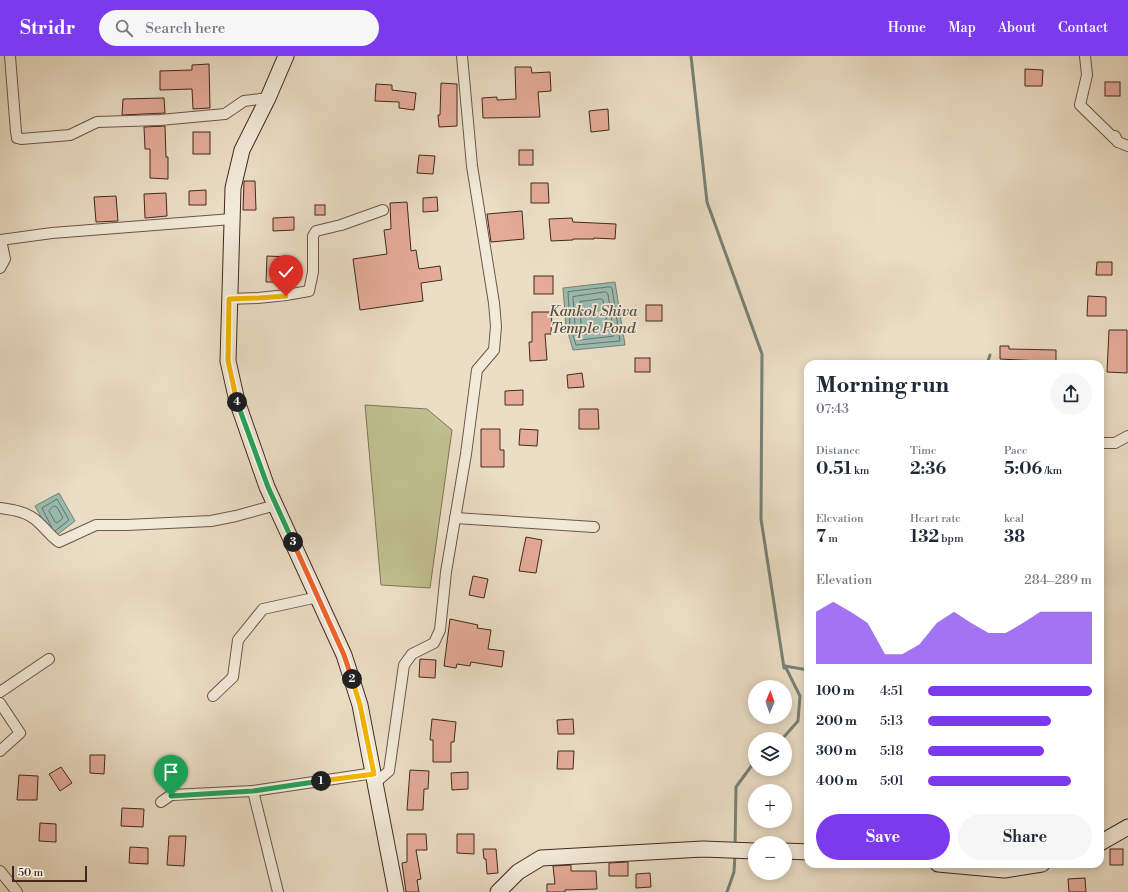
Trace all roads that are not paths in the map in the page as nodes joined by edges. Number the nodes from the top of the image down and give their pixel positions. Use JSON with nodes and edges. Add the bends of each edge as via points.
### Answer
{"nodes":[{"id":1,"x":10,"y":56,"type":"edge"},
{"id":2,"x":286,"y":56,"type":"edge"},
{"id":3,"x":462,"y":56,"type":"edge"},
{"id":4,"x":1085,"y":56,"type":"edge"},
{"id":5,"x":268,"y":98,"type":"junction"},
{"id":6,"x":1111,"y":127,"type":"dead end"},
{"id":7,"x":1118,"y":142,"type":"junction"},
{"id":8,"x":1128,"y":146,"type":"edge"},
{"id":9,"x":383,"y":210,"type":"dead end"},
{"id":10,"x":232,"y":219,"type":"junction"},
{"id":11,"x":0,"y":240,"type":"edge"},
{"id":12,"x":0,"y":268,"type":"edge"},
{"id":13,"x":229,"y":299,"type":"junction"},
{"id":14,"x":1128,"y":436,"type":"edge"},
{"id":15,"x":1104,"y":443,"type":"edge"},
{"id":16,"x":276,"y":505,"type":"junction"},
{"id":17,"x":0,"y":508,"type":"edge"},
{"id":18,"x":455,"y":518,"type":"junction"},
{"id":19,"x":594,"y":527,"type":"dead end"},
{"id":20,"x":318,"y":597,"type":"junction"},
{"id":21,"x":49,"y":659,"type":"dead end"},
{"id":22,"x":0,"y":692,"type":"edge"},
{"id":23,"x":213,"y":696,"type":"dead end"},
{"id":24,"x":0,"y":703,"type":"edge"},
{"id":25,"x":0,"y":751,"type":"edge"},
{"id":26,"x":374,"y":778,"type":"junction"},
{"id":27,"x":253,"y":791,"type":"junction"},
{"id":28,"x":162,"y":802,"type":"dead end"},
{"id":29,"x":1128,"y":827,"type":"edge"},
{"id":30,"x":1104,"y":840,"type":"edge"},
{"id":31,"x":748,"y":851,"type":"edge"},
{"id":32,"x":792,"y":851,"type":"edge"},
{"id":33,"x":804,"y":852,"type":"edge"},
{"id":34,"x":982,"y":868,"type":"edge"},
{"id":35,"x":1017,"y":868,"type":"edge"},
{"id":36,"x":0,"y":871,"type":"edge"},
{"id":37,"x":17,"y":892,"type":"edge"},
{"id":38,"x":278,"y":892,"type":"edge"},
{"id":39,"x":396,"y":892,"type":"edge"},
{"id":40,"x":498,"y":892,"type":"edge"}],
"edges":[{"from":1,"to":5,"type":"street","via":[[16,132],[17,138],[21,140],[70,135],[97,122],[225,114],[244,101]]},
{"from":2,"to":5,"type":"main road"},
{"from":3,"to":18,"type":"street","via":[[472,166],[496,326],[494,350],[477,370]]},
{"from":4,"to":7,"type":"street","via":[[1087,75],[1080,105]]},
{"from":5,"to":10,"type":"main road","via":[[242,150],[236,168]]},
{"from":6,"to":7,"type":"street"},
{"from":7,"to":8,"type":"street"},
{"from":9,"to":13,"type":"street","via":[[316,231],[313,236],[313,272],[309,291],[286,296]]},
{"from":10,"to":11,"type":"street","via":[[52,233]]},
{"from":10,"to":13,"type":"main road"},
{"from":11,"to":12,"type":"street","via":[[5,259]]},
{"from":13,"to":16,"type":"main road","via":[[228,361],[237,401]]},
{"from":14,"to":15,"type":"street","via":[[1115,443]]},
{"from":16,"to":17,"type":"street","via":[[210,521],[96,525],[59,542],[38,521],[21,512]]},
{"from":16,"to":20,"type":"main road"},
{"from":18,"to":19,"type":"street"},
{"from":18,"to":26,"type":"street","via":[[440,630],[434,644],[412,654],[404,665],[390,771]]},
{"from":20,"to":23,"type":"street","via":[[263,609],[238,640],[233,677]]},
{"from":20,"to":26,"type":"main road","via":[[344,655],[360,705]]},
{"from":21,"to":22,"type":"street"},
{"from":24,"to":25,"type":"street","via":[[20,733]]},
{"from":26,"to":27,"type":"street"},
{"from":26,"to":39,"type":"main road"},
{"from":27,"to":28,"type":"street","via":[[171,796]]},
{"from":27,"to":38,"type":"street"},
{"from":29,"to":30,"type":"main road"},
{"from":31,"to":40,"type":"main road","via":[[703,849],[541,858],[518,872]]},
{"from":32,"to":33,"type":"main road"},
{"from":34,"to":35,"type":"main road"},
{"from":36,"to":37,"type":"street"}]}
